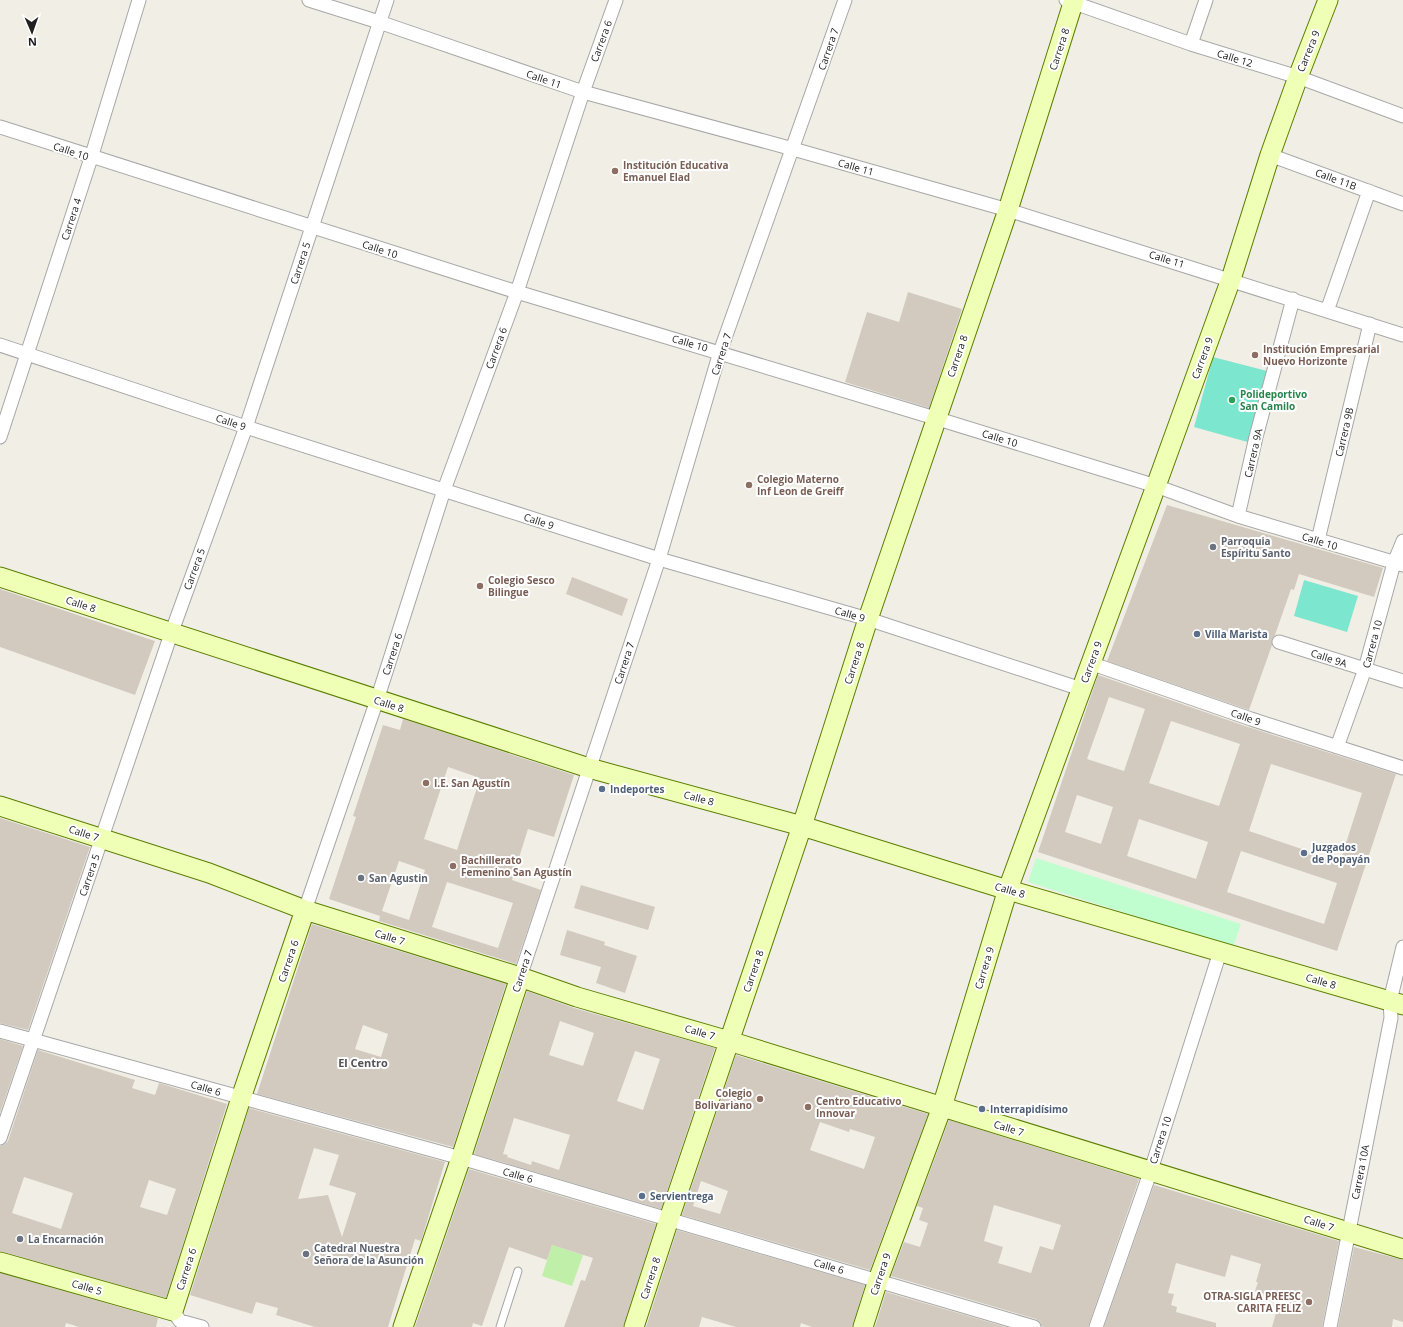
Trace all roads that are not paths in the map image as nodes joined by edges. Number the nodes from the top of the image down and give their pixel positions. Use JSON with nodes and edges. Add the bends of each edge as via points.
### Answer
{"nodes":[{"id":1,"x":139,"y":0,"type":"edge"},
{"id":2,"x":309,"y":0,"type":"edge"},
{"id":3,"x":387,"y":0,"type":"edge"},
{"id":4,"x":616,"y":0,"type":"edge"},
{"id":5,"x":845,"y":0,"type":"edge"},
{"id":6,"x":1206,"y":0,"type":"edge"},
{"id":7,"x":1328,"y":0,"type":"edge"},
{"id":8,"x":1071,"y":1,"type":"edge"},
{"id":9,"x":379,"y":22,"type":"junction"},
{"id":10,"x":1191,"y":44,"type":"junction"},
{"id":11,"x":1298,"y":77,"type":"junction"},
{"id":12,"x":583,"y":92,"type":"junction"},
{"id":13,"x":1403,"y":116,"type":"edge"},
{"id":14,"x":0,"y":127,"type":"edge"},
{"id":15,"x":793,"y":149,"type":"junction"},
{"id":16,"x":1270,"y":155,"type":"junction"},
{"id":17,"x":91,"y":158,"type":"junction"},
{"id":18,"x":1369,"y":192,"type":"junction"},
{"id":19,"x":1403,"y":204,"type":"edge"},
{"id":20,"x":1008,"y":210,"type":"junction"},
{"id":21,"x":311,"y":227,"type":"junction"},
{"id":22,"x":1231,"y":279,"type":"junction"},
{"id":23,"x":517,"y":292,"type":"junction"},
{"id":24,"x":1294,"y":299,"type":"junction"},
{"id":25,"x":1327,"y":310,"type":"junction"},
{"id":26,"x":1370,"y":324,"type":"junction"},
{"id":27,"x":1403,"y":334,"type":"edge"},
{"id":28,"x":0,"y":345,"type":"edge"},
{"id":29,"x":720,"y":352,"type":"junction"},
{"id":30,"x":28,"y":354,"type":"junction"},
{"id":31,"x":935,"y":418,"type":"junction"},
{"id":32,"x":246,"y":427,"type":"junction"},
{"id":33,"x":0,"y":437,"type":"edge"},
{"id":34,"x":1156,"y":486,"type":"junction"},
{"id":35,"x":444,"y":490,"type":"junction"},
{"id":36,"x":1238,"y":516,"type":"junction"},
{"id":37,"x":1318,"y":540,"type":"junction"},
{"id":38,"x":1403,"y":540,"type":"edge"},
{"id":39,"x":659,"y":559,"type":"junction"},
{"id":40,"x":1398,"y":564,"type":"edge"},
{"id":41,"x":0,"y":577,"type":"edge"},
{"id":42,"x":868,"y":619,"type":"junction"},
{"id":43,"x":171,"y":634,"type":"junction"},
{"id":44,"x":1279,"y":642,"type":"dead end"},
{"id":45,"x":1090,"y":663,"type":"junction"},
{"id":46,"x":1365,"y":669,"type":"junction"},
{"id":47,"x":1403,"y":681,"type":"edge"},
{"id":48,"x":1081,"y":689,"type":"junction"},
{"id":49,"x":377,"y":700,"type":"junction"},
{"id":50,"x":1337,"y":748,"type":"junction"},
{"id":51,"x":589,"y":768,"type":"junction"},
{"id":52,"x":1403,"y":768,"type":"edge"},
{"id":53,"x":0,"y":806,"type":"edge"},
{"id":54,"x":802,"y":826,"type":"junction"},
{"id":55,"x":101,"y":838,"type":"junction"},
{"id":56,"x":1008,"y":889,"type":"junction"},
{"id":57,"x":305,"y":910,"type":"junction"},
{"id":58,"x":1403,"y":946,"type":"edge"},
{"id":59,"x":1220,"y":952,"type":"junction"},
{"id":60,"x":520,"y":977,"type":"junction"},
{"id":61,"x":1397,"y":1007,"type":"edge"},
{"id":62,"x":0,"y":1031,"type":"edge"},
{"id":63,"x":33,"y":1040,"type":"junction"},
{"id":64,"x":730,"y":1041,"type":"junction"},
{"id":65,"x":241,"y":1098,"type":"junction"},
{"id":66,"x":942,"y":1107,"type":"junction"},
{"id":67,"x":0,"y":1138,"type":"edge"},
{"id":68,"x":461,"y":1158,"type":"junction"},
{"id":69,"x":1151,"y":1170,"type":"junction"},
{"id":70,"x":669,"y":1219,"type":"junction"},
{"id":71,"x":1348,"y":1233,"type":"junction"},
{"id":72,"x":1403,"y":1249,"type":"edge"},
{"id":73,"x":0,"y":1262,"type":"edge"},
{"id":74,"x":518,"y":1271,"type":"dead end"},
{"id":75,"x":878,"y":1280,"type":"junction"},
{"id":76,"x":177,"y":1319,"type":"edge"},
{"id":77,"x":202,"y":1327,"type":"edge"},
{"id":78,"x":403,"y":1327,"type":"edge"},
{"id":79,"x":500,"y":1327,"type":"edge"},
{"id":80,"x":634,"y":1327,"type":"edge"},
{"id":81,"x":863,"y":1327,"type":"edge"},
{"id":82,"x":1034,"y":1327,"type":"edge"},
{"id":83,"x":1096,"y":1327,"type":"edge"},
{"id":84,"x":1330,"y":1327,"type":"edge"}],
"edges":[{"from":1,"to":17,"type":"street","name":"Carrera 4"},
{"from":2,"to":9,"type":"street","name":"Calle 11"},
{"from":3,"to":9,"type":"street","name":"Carrera 5"},
{"from":4,"to":12,"type":"street","name":"Carrera 6"},
{"from":5,"to":15,"type":"street","name":"Carrera 7"},
{"from":6,"to":10,"type":"street"},
{"from":7,"to":11,"type":"street","name":"Carrera 9"},
{"from":8,"to":10,"type":"street","name":"Calle 12"},
{"from":8,"to":20,"type":"street","name":"Carrera 8"},
{"from":9,"to":12,"type":"street","name":"Calle 11"},
{"from":9,"to":21,"type":"street","name":"Carrera 5"},
{"from":10,"to":11,"type":"street","name":"Calle 12"},
{"from":11,"to":13,"type":"street","name":"Calle 12"},
{"from":11,"to":16,"type":"street","name":"Carrera 9"},
{"from":12,"to":15,"type":"street","name":"Calle 11"},
{"from":12,"to":23,"type":"street","name":"Carrera 6"},
{"from":14,"to":17,"type":"street","name":"Calle 10"},
{"from":15,"to":20,"type":"street","name":"Calle 11"},
{"from":15,"to":29,"type":"street","name":"Carrera 7"},
{"from":16,"to":18,"type":"street","name":"Calle 11B"},
{"from":16,"to":22,"type":"street","name":"Carrera 9"},
{"from":17,"to":21,"type":"street","name":"Calle 10"},
{"from":17,"to":30,"type":"street","name":"Carrera 4"},
{"from":18,"to":19,"type":"street","name":"Calle 11B"},
{"from":18,"to":25,"type":"street"},
{"from":20,"to":22,"type":"street","name":"Calle 11"},
{"from":20,"to":31,"type":"street","name":"Carrera 8"},
{"from":21,"to":23,"type":"street","name":"Calle 10"},
{"from":21,"to":32,"type":"street","name":"Carrera 5"},
{"from":22,"to":24,"type":"street","name":"Calle 11"},
{"from":22,"to":34,"type":"street","name":"Carrera 9"},
{"from":23,"to":29,"type":"street","name":"Calle 10"},
{"from":23,"to":35,"type":"street","name":"Carrera 6"},
{"from":24,"to":25,"type":"street","name":"Calle 11"},
{"from":24,"to":36,"type":"street","name":"Carrera 9A","via":[[1256,437]]},
{"from":25,"to":26,"type":"street","name":"Calle 11"},
{"from":26,"to":27,"type":"street","name":"Calle 11"},
{"from":26,"to":37,"type":"street","name":"Carrera 9B"},
{"from":28,"to":30,"type":"street","name":"Calle 9"},
{"from":29,"to":31,"type":"street","name":"Calle 10"},
{"from":29,"to":39,"type":"street","name":"Carrera 7"},
{"from":30,"to":32,"type":"street","name":"Calle 9"},
{"from":30,"to":33,"type":"street","name":"Carrera 4"},
{"from":31,"to":34,"type":"street","name":"Calle 10"},
{"from":31,"to":42,"type":"street","name":"Carrera 8"},
{"from":32,"to":35,"type":"street","name":"Calle 9"},
{"from":32,"to":43,"type":"street","name":"Carrera 5"},
{"from":34,"to":36,"type":"street","name":"Calle 10"},
{"from":34,"to":45,"type":"street","name":"Carrera 9"},
{"from":35,"to":39,"type":"street","name":"Calle 9"},
{"from":35,"to":49,"type":"street","name":"Carrera 6"},
{"from":36,"to":37,"type":"street","name":"Calle 10"},
{"from":37,"to":40,"type":"street","name":"Calle 10"},
{"from":38,"to":40,"type":"street","name":"Carrera 10"},
{"from":39,"to":42,"type":"street","name":"Calle 9"},
{"from":39,"to":51,"type":"street","name":"Carrera 7"},
{"from":40,"to":46,"type":"street","name":"Carrera 10"},
{"from":41,"to":43,"type":"street","name":"Calle 8"},
{"from":42,"to":48,"type":"street","name":"Calle 9"},
{"from":42,"to":54,"type":"street","name":"Carrera 8"},
{"from":43,"to":49,"type":"street","name":"Calle 8"},
{"from":43,"to":55,"type":"street","name":"Carrera 5"},
{"from":44,"to":46,"type":"street","name":"Calle 9A"},
{"from":45,"to":48,"type":"street","name":"Carrera 9"},
{"from":45,"to":50,"type":"street","name":"Calle 9"},
{"from":46,"to":47,"type":"street","name":"Calle 9A"},
{"from":46,"to":50,"type":"street","name":"Carrera 10"},
{"from":48,"to":56,"type":"street","name":"Carrera 9"},
{"from":49,"to":51,"type":"street","name":"Calle 8"},
{"from":49,"to":57,"type":"street","name":"Carrera 6"},
{"from":50,"to":52,"type":"street","name":"Calle 9"},
{"from":51,"to":54,"type":"street","name":"Calle 8"},
{"from":51,"to":60,"type":"street","name":"Carrera 7"},
{"from":53,"to":55,"type":"street","name":"Calle 7"},
{"from":54,"to":56,"type":"street","name":"Calle 8"},
{"from":54,"to":64,"type":"street","name":"Carrera 8"},
{"from":55,"to":57,"type":"street","name":"Calle 7","via":[[209,873]]},
{"from":55,"to":63,"type":"street","name":"Carrera 5"},
{"from":56,"to":59,"type":"street","name":"Calle 8"},
{"from":56,"to":66,"type":"street","name":"Carrera 9"},
{"from":57,"to":60,"type":"street","name":"Calle 7"},
{"from":57,"to":65,"type":"street","name":"Carrera 6"},
{"from":58,"to":61,"type":"street","name":"Carrera 10A"},
{"from":59,"to":61,"type":"street","name":"Calle 8"},
{"from":59,"to":69,"type":"street","name":"Carrera 10"},
{"from":60,"to":64,"type":"street","name":"Calle 7"},
{"from":60,"to":68,"type":"street","name":"Carrera 7"},
{"from":61,"to":71,"type":"street","name":"Carrera 10A"},
{"from":62,"to":63,"type":"street","name":"Calle 6"},
{"from":63,"to":65,"type":"street","name":"Calle 6"},
{"from":63,"to":67,"type":"street","name":"Carrera 5"},
{"from":64,"to":66,"type":"street","name":"Calle 7"},
{"from":64,"to":70,"type":"street","name":"Carrera 8"},
{"from":65,"to":68,"type":"street","name":"Calle 6"},
{"from":65,"to":76,"type":"street","name":"Carrera 6"},
{"from":66,"to":69,"type":"street","name":"Calle 7"},
{"from":66,"to":75,"type":"street","name":"Carrera 9"},
{"from":68,"to":70,"type":"street","name":"Calle 6"},
{"from":68,"to":78,"type":"street","name":"Carrera 7"},
{"from":69,"to":71,"type":"street","name":"Calle 7"},
{"from":69,"to":83,"type":"street","name":"Carrera 10"},
{"from":70,"to":75,"type":"street","name":"Calle 6"},
{"from":70,"to":80,"type":"street","name":"Carrera 8"},
{"from":71,"to":72,"type":"street","name":"Calle 7"},
{"from":71,"to":84,"type":"street","name":"Carrera 10A"},
{"from":73,"to":76,"type":"street","name":"Calle 5"},
{"from":74,"to":79,"type":"lane"},
{"from":75,"to":81,"type":"street","name":"Carrera 9"},
{"from":75,"to":82,"type":"street","name":"Calle 6"},
{"from":76,"to":77,"type":"street"}]}
